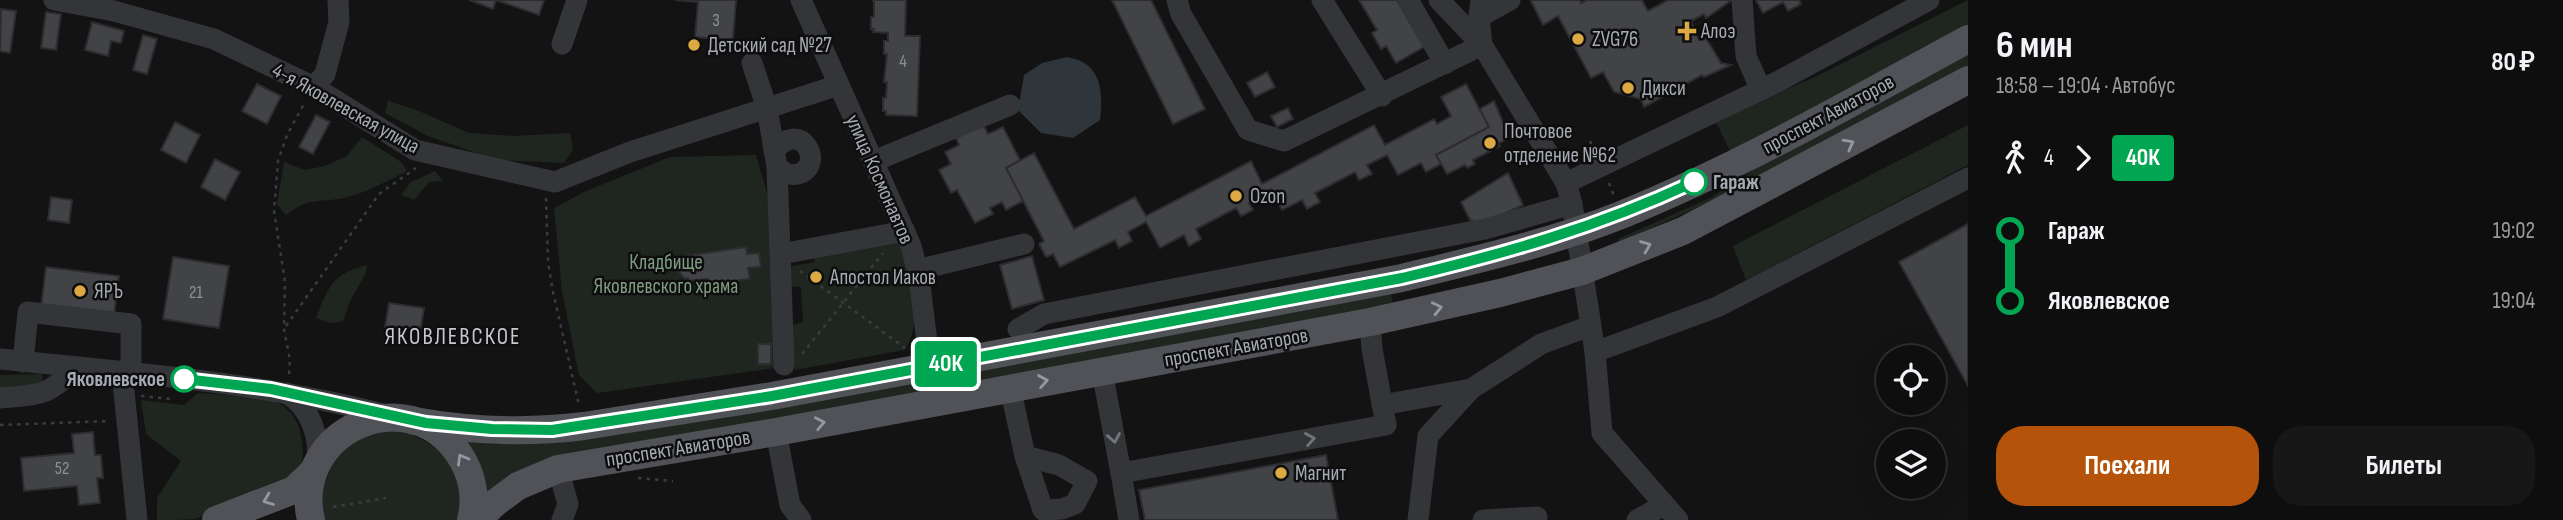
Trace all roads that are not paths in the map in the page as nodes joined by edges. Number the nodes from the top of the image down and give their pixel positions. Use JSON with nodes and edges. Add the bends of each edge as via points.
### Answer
{"nodes":[{"id":1,"x":54,"y":0,"type":"edge"},
{"id":2,"x":338,"y":0,"type":"edge"},
{"id":3,"x":577,"y":0,"type":"edge"},
{"id":4,"x":801,"y":0,"type":"edge"},
{"id":5,"x":1177,"y":0,"type":"edge"},
{"id":6,"x":1322,"y":0,"type":"edge"},
{"id":7,"x":1408,"y":0,"type":"edge"},
{"id":8,"x":1439,"y":0,"type":"edge"},
{"id":9,"x":1510,"y":0,"type":"edge"},
{"id":10,"x":1742,"y":0,"type":"edge"},
{"id":11,"x":1929,"y":0,"type":"edge"},
{"id":12,"x":1480,"y":8,"type":"edge"},
{"id":13,"x":1968,"y":39,"type":"edge"},
{"id":14,"x":562,"y":44,"type":"dead end"},
{"id":15,"x":1482,"y":45,"type":"junction"},
{"id":16,"x":752,"y":63,"type":"dead end"},
{"id":17,"x":1445,"y":64,"type":"junction"},
{"id":18,"x":1968,"y":80,"type":"edge"},
{"id":19,"x":839,"y":85,"type":"junction"},
{"id":20,"x":314,"y":87,"type":"junction"},
{"id":21,"x":1760,"y":90,"type":"junction"},
{"id":22,"x":1382,"y":96,"type":"junction"},
{"id":23,"x":1010,"y":105,"type":"dead end"},
{"id":24,"x":767,"y":108,"type":"junction"},
{"id":25,"x":874,"y":161,"type":"junction"},
{"id":26,"x":1968,"y":178,"type":"edge"},
{"id":27,"x":1566,"y":183,"type":"junction"},
{"id":28,"x":1574,"y":218,"type":"junction"},
{"id":29,"x":903,"y":232,"type":"junction"},
{"id":30,"x":1024,"y":244,"type":"dead end"},
{"id":31,"x":781,"y":254,"type":"junction"},
{"id":32,"x":917,"y":270,"type":"junction"},
{"id":33,"x":1582,"y":271,"type":"junction"},
{"id":34,"x":1370,"y":322,"type":"junction"},
{"id":35,"x":1590,"y":326,"type":"junction"},
{"id":36,"x":1018,"y":329,"type":"dead end"},
{"id":37,"x":1594,"y":352,"type":"junction"},
{"id":38,"x":0,"y":359,"type":"edge"},
{"id":39,"x":793,"y":360,"type":"road end"},
{"id":40,"x":23,"y":362,"type":"junction"},
{"id":41,"x":78,"y":367,"type":"junction"},
{"id":42,"x":930,"y":367,"type":"junction"},
{"id":43,"x":1102,"y":371,"type":"junction"},
{"id":44,"x":127,"y":372,"type":"junction"},
{"id":45,"x":1010,"y":387,"type":"junction"},
{"id":46,"x":1471,"y":388,"type":"junction"},
{"id":47,"x":271,"y":389,"type":"junction"},
{"id":48,"x":0,"y":398,"type":"edge"},
{"id":49,"x":1382,"y":405,"type":"junction"},
{"id":50,"x":409,"y":420,"type":"junction"},
{"id":51,"x":776,"y":432,"type":"junction"},
{"id":52,"x":1025,"y":456,"type":"dead end"},
{"id":53,"x":315,"y":469,"type":"junction"},
{"id":54,"x":558,"y":469,"type":"junction"},
{"id":55,"x":1121,"y":473,"type":"junction"},
{"id":56,"x":1671,"y":512,"type":"edge"},
{"id":57,"x":790,"y":515,"type":"edge"},
{"id":58,"x":310,"y":516,"type":"edge"},
{"id":59,"x":1537,"y":517,"type":"dead end"},
{"id":60,"x":137,"y":520,"type":"edge"},
{"id":61,"x":216,"y":520,"type":"edge"},
{"id":62,"x":471,"y":520,"type":"edge"},
{"id":63,"x":477,"y":520,"type":"edge"},
{"id":64,"x":562,"y":520,"type":"edge"},
{"id":65,"x":1129,"y":520,"type":"edge"},
{"id":66,"x":1418,"y":520,"type":"edge"},
{"id":67,"x":1483,"y":520,"type":"edge"},
{"id":68,"x":1637,"y":520,"type":"edge"}],
"edges":[{"from":1,"to":20,"type":"street","name":"4-я Яковлевская улица","via":[[114,11],[214,39]]},
{"from":2,"to":20,"type":"street","via":[[339,22],[326,74]]},
{"from":3,"to":14,"type":"street"},
{"from":4,"to":19,"type":"street","name":"улица Космонавтов"},
{"from":5,"to":22,"type":"street","via":[[1248,130],[1284,141]]},
{"from":6,"to":22,"type":"street"},
{"from":7,"to":17,"type":"street"},
{"from":8,"to":15,"type":"street"},
{"from":9,"to":12,"type":"street"},
{"from":10,"to":21,"type":"street","via":[[1746,56]]},
{"from":11,"to":21,"type":"street"},
{"from":12,"to":15,"type":"street"},
{"from":13,"to":28,"type":"main road","name":"проспект Авиаторов","via":[[1726,167],[1621,215]]},
{"from":15,"to":17,"type":"street"},
{"from":15,"to":27,"type":"street"},
{"from":16,"to":24,"type":"street"},
{"from":17,"to":22,"type":"street"},
{"from":33,"to":18,"type":"main road","name":"проспект Авиаторов","one_way":true,"via":[[1683,231]]},
{"from":19,"to":24,"type":"street","name":"4-я Яковлевская улица"},
{"from":19,"to":25,"type":"street","name":"улица Космонавтов"},
{"from":20,"to":24,"type":"street","name":"4-я Яковлевская улица","via":[[415,150],[555,182],[630,152]]},
{"from":21,"to":27,"type":"street"},
{"from":23,"to":25,"type":"street"},
{"from":24,"to":31,"type":"street","via":[[776,159]]},
{"from":25,"to":29,"type":"street","name":"улица Космонавтов"},
{"from":26,"to":37,"type":"street","via":[[1717,307]]},
{"from":27,"to":28,"type":"street"},
{"from":28,"to":33,"type":"street"},
{"from":28,"to":36,"type":"street","via":[[1485,229],[1044,314]]},
{"from":28,"to":42,"type":"main road","name":"проспект Авиаторов","via":[[1489,257],[1402,278]]},
{"from":29,"to":31,"type":"street"},
{"from":29,"to":32,"type":"street","name":"улица Космонавтов"},
{"from":30,"to":32,"type":"street"},
{"from":31,"to":39,"type":"street"},
{"from":32,"to":42,"type":"street","name":"улица Космонавтов"},
{"from":34,"to":33,"type":"main road","name":"проспект Авиаторов","one_way":true},
{"from":33,"to":35,"type":"street"},
{"from":34,"to":43,"type":"main road","name":"проспект Авиаторов"},
{"from":34,"to":49,"type":"street"},
{"from":35,"to":37,"type":"street"},
{"from":35,"to":46,"type":"street","via":[[1541,344]]},
{"from":37,"to":56,"type":"street","via":[[1602,433]]},
{"from":38,"to":40,"type":"street"},
{"from":40,"to":41,"type":"street"},
{"from":40,"to":44,"type":"street","via":[[28,312],[131,324]]},
{"from":41,"to":44,"type":"street"},
{"from":41,"to":48,"type":"street","via":[[44,394]]},
{"from":42,"to":50,"type":"main road","name":"проспект Авиаторов","via":[[552,430]]},
{"from":45,"to":43,"type":"main road","name":"проспект Авиаторов","one_way":true},
{"from":43,"to":55,"type":"street","one_way":true},
{"from":44,"to":47,"type":"street"},
{"from":44,"to":60,"type":"street","via":[[124,394]]},
{"from":51,"to":45,"type":"main road","name":"проспект Авиаторов","one_way":true},
{"from":45,"to":52,"type":"street"},
{"from":46,"to":49,"type":"street"},
{"from":46,"to":66,"type":"street","via":[[1428,436]]},
{"from":47,"to":50,"type":"street"},
{"from":47,"to":53,"type":"street","via":[[293,397],[309,415],[317,444]]},
{"from":55,"to":49,"type":"street","one_way":true,"via":[[1386,425]]},
{"from":50,"to":53,"type":"main road","name":"проспект Авиаторов","via":[[372,419],[347,430],[327,448]]},
{"from":62,"to":50,"type":"main road","one_way":true,"via":[[474,499],[463,460],[443,436]]},
{"from":51,"to":54,"type":"main road","name":"проспект Авиаторов"},
{"from":51,"to":57,"type":"street"},
{"from":53,"to":58,"type":"main road"},
{"from":53,"to":61,"type":"main road","name":"проспект Авиаторов","one_way":true,"via":[[294,490]]},
{"from":54,"to":63,"type":"main road","name":"проспект Авиаторов","via":[[519,486]]},
{"from":54,"to":64,"type":"street","via":[[568,504]]},
{"from":55,"to":65,"type":"street"},
{"from":56,"to":68,"type":"street"},
{"from":59,"to":67,"type":"street"}]}
